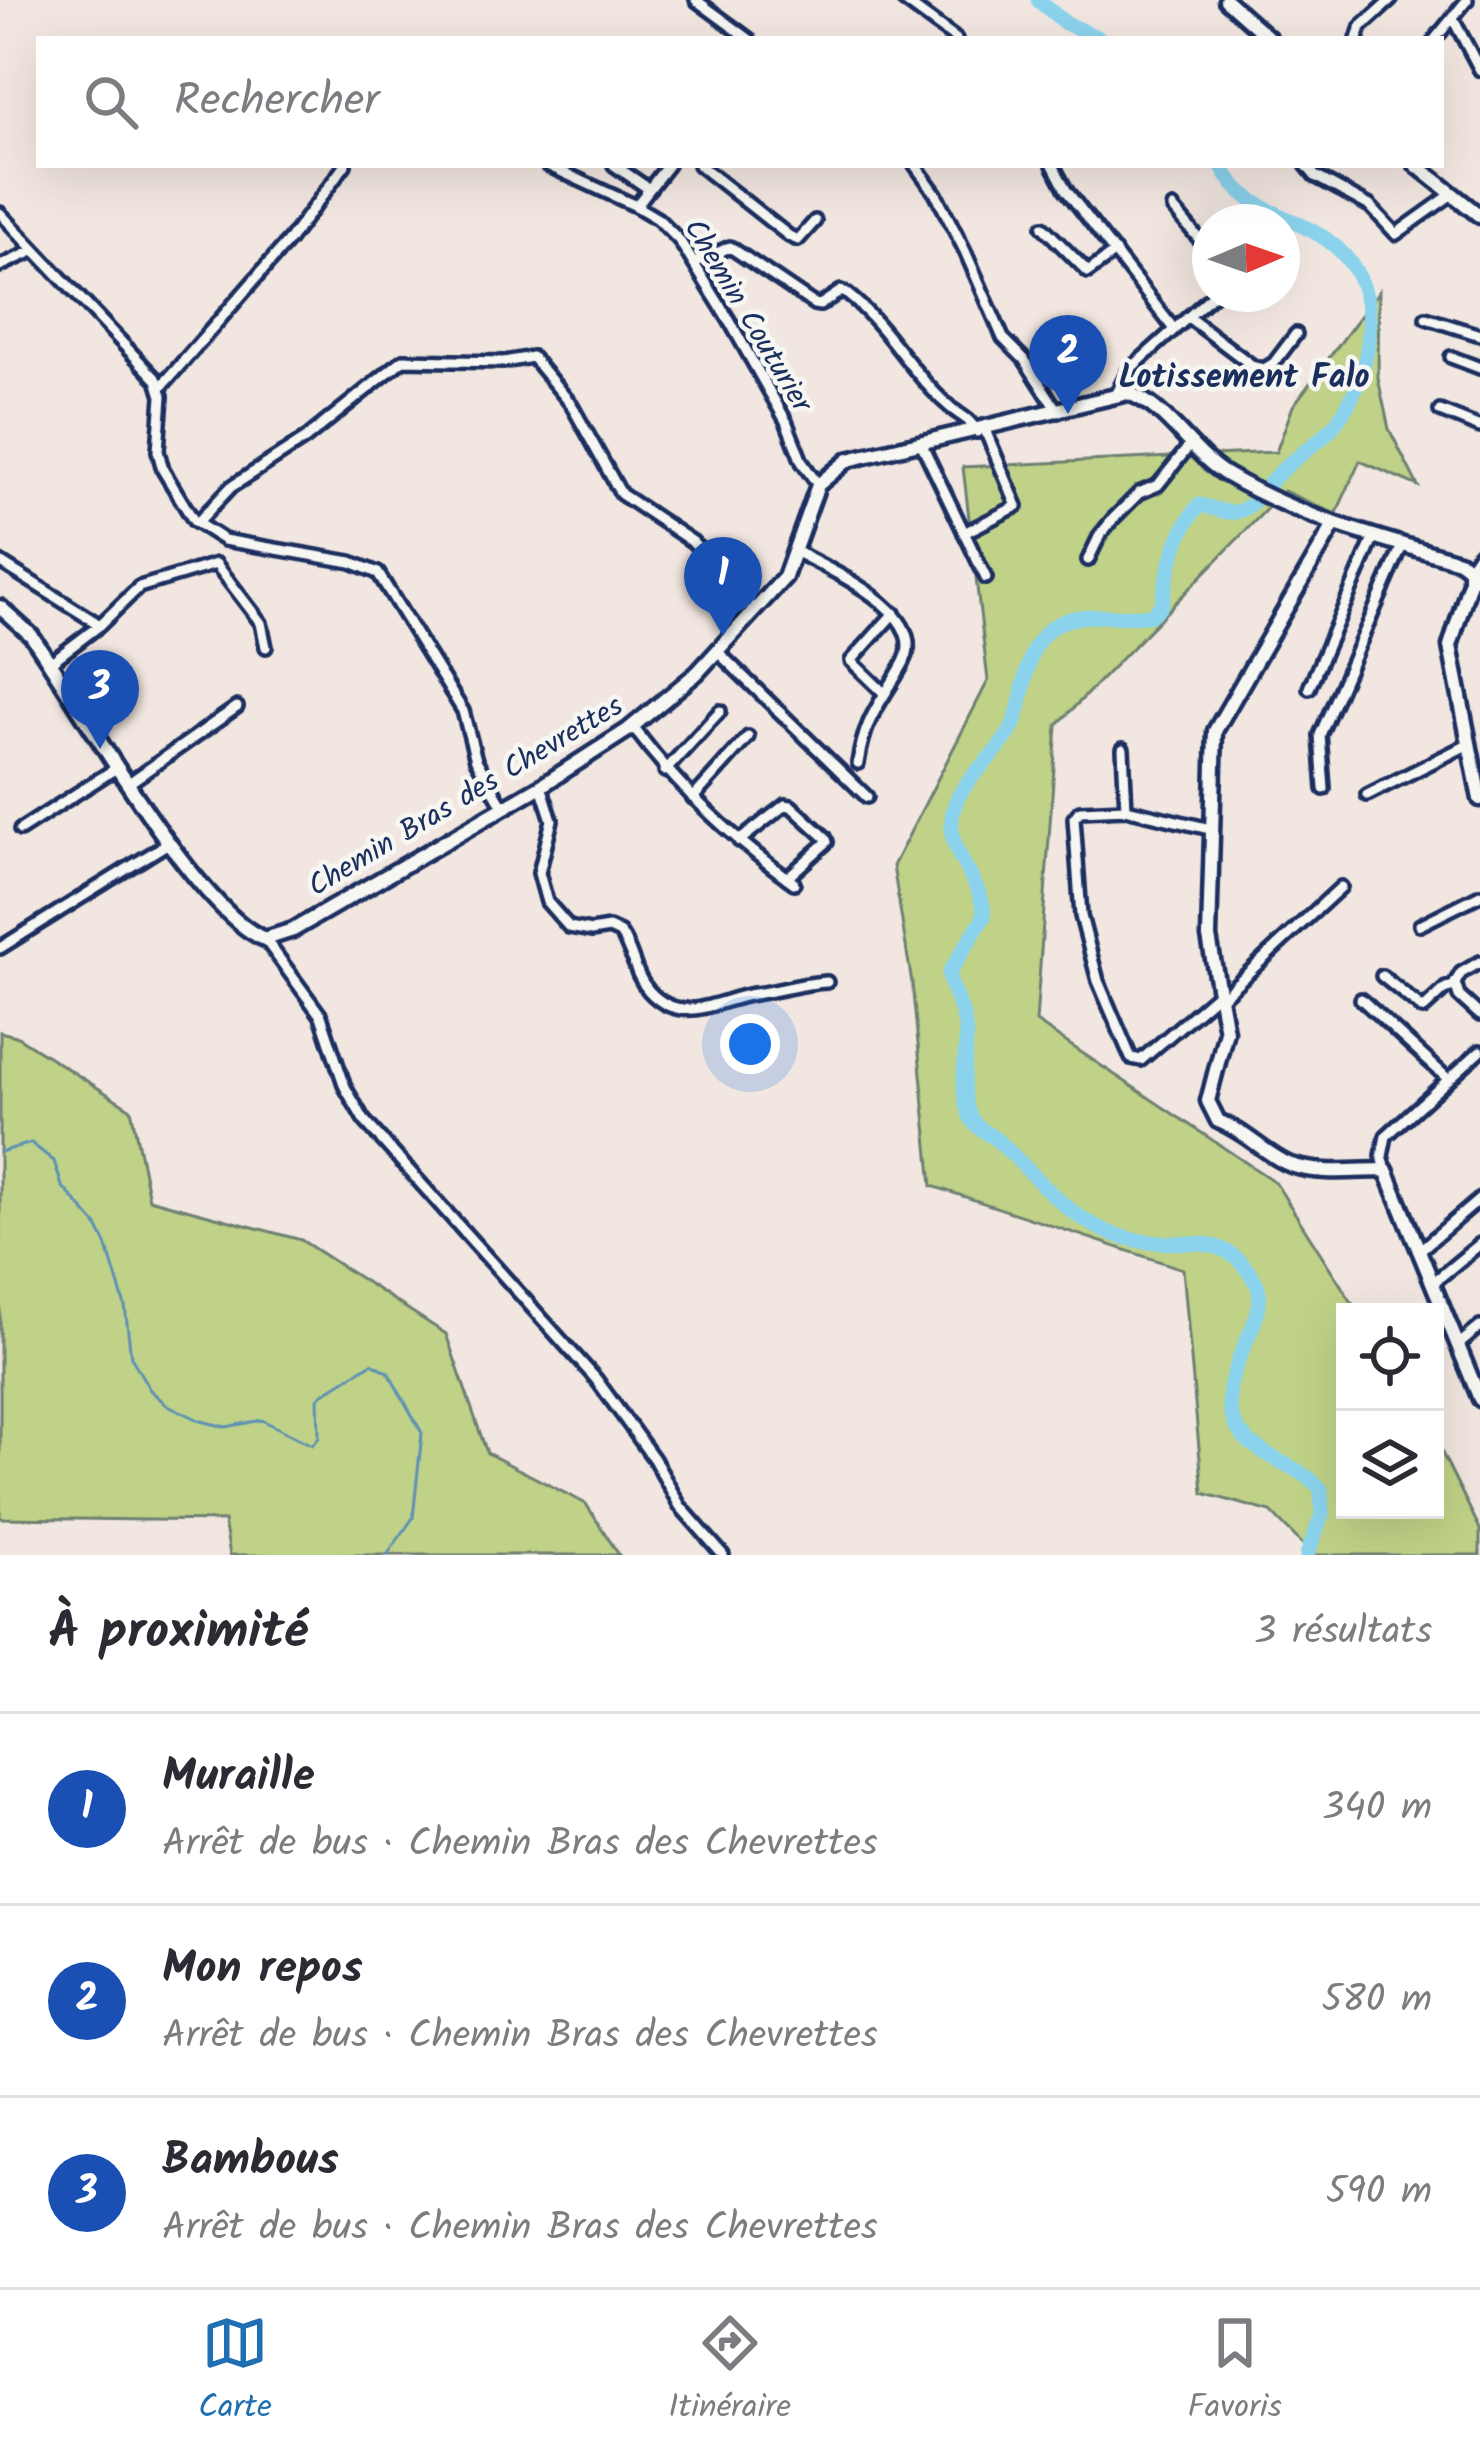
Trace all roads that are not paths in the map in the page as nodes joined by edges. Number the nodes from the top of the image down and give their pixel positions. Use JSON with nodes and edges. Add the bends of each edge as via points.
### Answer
{"nodes":[{"id":1,"x":696,"y":0,"type":"edge"},
{"id":2,"x":903,"y":0,"type":"edge"},
{"id":3,"x":1391,"y":0,"type":"edge"},
{"id":4,"x":1230,"y":1,"type":"edge"},
{"id":5,"x":1462,"y":2,"type":"edge"},
{"id":6,"x":1453,"y":19,"type":"junction"},
{"id":7,"x":745,"y":36,"type":"edge"},
{"id":8,"x":952,"y":36,"type":"edge"},
{"id":9,"x":1267,"y":36,"type":"edge"},
{"id":10,"x":1358,"y":36,"type":"edge"},
{"id":11,"x":1438,"y":36,"type":"edge"},
{"id":12,"x":1480,"y":70,"type":"edge"},
{"id":13,"x":343,"y":168,"type":"edge"},
{"id":14,"x":554,"y":168,"type":"edge"},
{"id":15,"x":618,"y":168,"type":"edge"},
{"id":16,"x":666,"y":168,"type":"edge"},
{"id":17,"x":703,"y":168,"type":"edge"},
{"id":18,"x":917,"y":168,"type":"edge"},
{"id":19,"x":1055,"y":168,"type":"edge"},
{"id":20,"x":1308,"y":168,"type":"edge"},
{"id":21,"x":1420,"y":168,"type":"edge"},
{"id":22,"x":649,"y":189,"type":"junction"},
{"id":23,"x":1452,"y":194,"type":"junction"},
{"id":24,"x":636,"y":206,"type":"junction"},
{"id":25,"x":1173,"y":208,"type":"dead end"},
{"id":26,"x":0,"y":212,"type":"edge"},
{"id":27,"x":1480,"y":216,"type":"edge"},
{"id":28,"x":815,"y":221,"type":"dead end"},
{"id":29,"x":1043,"y":227,"type":"dead end"},
{"id":30,"x":1192,"y":231,"type":"edge"},
{"id":31,"x":33,"y":251,"type":"junction"},
{"id":32,"x":1114,"y":252,"type":"junction"},
{"id":33,"x":694,"y":263,"type":"junction"},
{"id":34,"x":0,"y":266,"type":"edge"},
{"id":35,"x":1194,"y":312,"type":"edge"},
{"id":36,"x":1188,"y":317,"type":"junction"},
{"id":37,"x":1426,"y":318,"type":"dead end"},
{"id":38,"x":1173,"y":328,"type":"junction"},
{"id":39,"x":1296,"y":334,"type":"dead end"},
{"id":40,"x":1480,"y":335,"type":"edge"},
{"id":41,"x":1451,"y":357,"type":"dead end"},
{"id":42,"x":1480,"y":368,"type":"edge"},
{"id":43,"x":161,"y":387,"type":"junction"},
{"id":44,"x":1117,"y":393,"type":"junction"},
{"id":45,"x":1440,"y":411,"type":"dead end"},
{"id":46,"x":1058,"y":412,"type":"junction"},
{"id":47,"x":1480,"y":427,"type":"edge"},
{"id":48,"x":981,"y":431,"type":"junction"},
{"id":49,"x":922,"y":445,"type":"junction"},
{"id":50,"x":1190,"y":445,"type":"junction"},
{"id":51,"x":818,"y":484,"type":"junction"},
{"id":52,"x":196,"y":523,"type":"junction"},
{"id":53,"x":1334,"y":526,"type":"junction"},
{"id":54,"x":964,"y":533,"type":"junction"},
{"id":55,"x":1372,"y":539,"type":"junction"},
{"id":56,"x":1402,"y":546,"type":"junction"},
{"id":57,"x":795,"y":551,"type":"junction"},
{"id":58,"x":1480,"y":554,"type":"edge"},
{"id":59,"x":1088,"y":560,"type":"dead end"},
{"id":60,"x":0,"y":562,"type":"edge"},
{"id":61,"x":1470,"y":569,"type":"junction"},
{"id":62,"x":986,"y":578,"type":"dead end"},
{"id":63,"x":0,"y":607,"type":"edge"},
{"id":64,"x":754,"y":609,"type":"junction"},
{"id":65,"x":894,"y":613,"type":"junction"},
{"id":66,"x":100,"y":625,"type":"junction"},
{"id":67,"x":266,"y":647,"type":"dead end"},
{"id":68,"x":718,"y":652,"type":"junction"},
{"id":69,"x":50,"y":663,"type":"junction"},
{"id":70,"x":1309,"y":688,"type":"dead end"},
{"id":71,"x":882,"y":691,"type":"junction"},
{"id":72,"x":237,"y":706,"type":"dead end"},
{"id":73,"x":720,"y":711,"type":"dead end"},
{"id":74,"x":1473,"y":726,"type":"edge"},
{"id":75,"x":632,"y":727,"type":"junction"},
{"id":76,"x":748,"y":737,"type":"dead end"},
{"id":77,"x":1469,"y":744,"type":"junction"},
{"id":78,"x":1123,"y":749,"type":"dead end"},
{"id":79,"x":857,"y":763,"type":"dead end"},
{"id":80,"x":118,"y":767,"type":"junction"},
{"id":81,"x":665,"y":771,"type":"junction"},
{"id":82,"x":129,"y":783,"type":"junction"},
{"id":83,"x":1478,"y":783,"type":"edge"},
{"id":84,"x":541,"y":786,"type":"junction"},
{"id":85,"x":1324,"y":790,"type":"dead end"},
{"id":86,"x":1366,"y":795,"type":"dead end"},
{"id":87,"x":867,"y":797,"type":"dead end"},
{"id":88,"x":693,"y":798,"type":"junction"},
{"id":89,"x":1480,"y":800,"type":"edge"},
{"id":90,"x":504,"y":808,"type":"junction"},
{"id":91,"x":1126,"y":809,"type":"junction"},
{"id":92,"x":1210,"y":829,"type":"junction"},
{"id":93,"x":20,"y":830,"type":"dead end"},
{"id":94,"x":740,"y":841,"type":"junction"},
{"id":95,"x":170,"y":842,"type":"junction"},
{"id":96,"x":1341,"y":887,"type":"dead end"},
{"id":97,"x":1480,"y":895,"type":"edge"},
{"id":98,"x":1420,"y":925,"type":"dead end"},
{"id":99,"x":265,"y":939,"type":"junction"},
{"id":100,"x":0,"y":949,"type":"edge"},
{"id":101,"x":1480,"y":962,"type":"edge"},
{"id":102,"x":1382,"y":976,"type":"dead end"},
{"id":103,"x":827,"y":982,"type":"dead end"},
{"id":104,"x":1455,"y":986,"type":"junction"},
{"id":105,"x":1220,"y":995,"type":"junction"},
{"id":106,"x":1360,"y":999,"type":"dead end"},
{"id":107,"x":1480,"y":1015,"type":"edge"},
{"id":108,"x":1480,"y":1051,"type":"edge"},
{"id":109,"x":1448,"y":1079,"type":"junction"},
{"id":110,"x":1386,"y":1171,"type":"junction"},
{"id":111,"x":1480,"y":1199,"type":"edge"},
{"id":112,"x":1480,"y":1244,"type":"edge"},
{"id":113,"x":1420,"y":1250,"type":"junction"},
{"id":114,"x":1434,"y":1282,"type":"junction"},
{"id":115,"x":1480,"y":1327,"type":"edge"},
{"id":116,"x":1458,"y":1346,"type":"junction"},
{"id":117,"x":1480,"y":1398,"type":"edge"},
{"id":118,"x":723,"y":1555,"type":"edge"}],
"edges":[{"from":1,"to":7,"type":"street"},
{"from":2,"to":8,"type":"street"},
{"from":3,"to":10,"type":"street"},
{"from":4,"to":9,"type":"main road"},
{"from":5,"to":6,"type":"street"},
{"from":6,"to":11,"type":"street"},
{"from":6,"to":12,"type":"street"},
{"from":13,"to":43,"type":"street"},
{"from":14,"to":24,"type":"street","name":"Chemin Couturier"},
{"from":15,"to":22,"type":"street"},
{"from":16,"to":22,"type":"street"},
{"from":17,"to":28,"type":"street","via":[[798,241]]},
{"from":18,"to":46,"type":"street","via":[[1003,338]]},
{"from":19,"to":32,"type":"street"},
{"from":20,"to":23,"type":"street","via":[[1370,206],[1396,234]]},
{"from":21,"to":23,"type":"main road"},
{"from":22,"to":24,"type":"street"},
{"from":23,"to":27,"type":"main road"},
{"from":24,"to":33,"type":"street","name":"Chemin Couturier","via":[[669,229]]},
{"from":25,"to":30,"type":"street"},
{"from":26,"to":31,"type":"street"},
{"from":29,"to":32,"type":"street","via":[[1088,272]]},
{"from":31,"to":34,"type":"street"},
{"from":31,"to":43,"type":"street"},
{"from":32,"to":38,"type":"street"},
{"from":33,"to":48,"type":"street","via":[[730,247],[814,304],[847,294],[952,410]]},
{"from":33,"to":51,"type":"street","name":"Chemin Couturier"},
{"from":35,"to":36,"type":"street"},
{"from":36,"to":38,"type":"street"},
{"from":36,"to":39,"type":"street","via":[[1264,369]]},
{"from":37,"to":40,"type":"street"},
{"from":38,"to":44,"type":"street"},
{"from":41,"to":42,"type":"street"},
{"from":43,"to":52,"type":"street","via":[[158,451]]},
{"from":44,"to":46,"type":"main road"},
{"from":44,"to":50,"type":"main road","via":[[1136,396]]},
{"from":45,"to":47,"type":"street"},
{"from":46,"to":48,"type":"main road"},
{"from":48,"to":49,"type":"main road"},
{"from":48,"to":54,"type":"street","via":[[1017,506]]},
{"from":49,"to":51,"type":"main road","via":[[848,460]]},
{"from":49,"to":54,"type":"street"},
{"from":50,"to":53,"type":"main road","via":[[1215,468]]},
{"from":50,"to":59,"type":"street","via":[[1158,485],[1113,519]]},
{"from":51,"to":57,"type":"main road","name":"Chemin Bras des Chevrettes"},
{"from":52,"to":64,"type":"street","via":[[231,487],[403,360],[532,357],[571,404],[621,494],[693,542]]},
{"from":52,"to":90,"type":"street","via":[[224,540],[378,573],[464,711],[476,760]]},
{"from":53,"to":55,"type":"main road"},
{"from":53,"to":92,"type":"main road","via":[[1215,731]]},
{"from":54,"to":62,"type":"street"},
{"from":55,"to":56,"type":"main road"},
{"from":55,"to":70,"type":"street"},
{"from":56,"to":61,"type":"main road"},
{"from":56,"to":85,"type":"street","via":[[1320,735]]},
{"from":57,"to":64,"type":"main road","name":"Chemin Bras des Chevrettes","via":[[785,577]]},
{"from":57,"to":65,"type":"street"},
{"from":58,"to":61,"type":"main road"},
{"from":60,"to":66,"type":"street"},
{"from":61,"to":74,"type":"main road","via":[[1450,646]]},
{"from":63,"to":69,"type":"main road"},
{"from":64,"to":68,"type":"main road","name":"Chemin Bras des Chevrettes"},
{"from":65,"to":71,"type":"street","via":[[908,652]]},
{"from":65,"to":71,"type":"street","via":[[851,661]]},
{"from":66,"to":67,"type":"street","via":[[139,587],[216,564],[261,623]]},
{"from":66,"to":69,"type":"street"},
{"from":68,"to":75,"type":"main road","name":"Chemin Bras des Chevrettes"},
{"from":68,"to":87,"type":"street"},
{"from":69,"to":80,"type":"main road"},
{"from":71,"to":79,"type":"street"},
{"from":72,"to":82,"type":"street"},
{"from":73,"to":81,"type":"street"},
{"from":74,"to":77,"type":"main road"},
{"from":75,"to":81,"type":"street"},
{"from":75,"to":84,"type":"main road","name":"Chemin Bras des Chevrettes"},
{"from":76,"to":88,"type":"street"},
{"from":77,"to":83,"type":"main road"},
{"from":77,"to":86,"type":"street"},
{"from":78,"to":91,"type":"street"},
{"from":80,"to":82,"type":"main road"},
{"from":80,"to":93,"type":"street"},
{"from":81,"to":88,"type":"street"},
{"from":82,"to":95,"type":"main road"},
{"from":83,"to":89,"type":"main road"},
{"from":84,"to":90,"type":"main road","name":"Chemin Bras des Chevrettes"},
{"from":84,"to":103,"type":"street","via":[[552,820],[540,862],[547,902],[569,927],[620,933],[655,997],[696,1010]]},
{"from":88,"to":94,"type":"street"},
{"from":90,"to":99,"type":"main road","name":"Chemin Bras des Chevrettes"},
{"from":91,"to":92,"type":"street"},
{"from":91,"to":105,"type":"street","via":[[1074,818],[1081,916],[1132,1058],[1142,1060]]},
{"from":92,"to":105,"type":"main road","via":[[1209,937]]},
{"from":94,"to":94,"type":"street","via":[[785,805],[827,842],[790,881]]},
{"from":95,"to":99,"type":"main road","via":[[211,893]]},
{"from":95,"to":100,"type":"street"},
{"from":96,"to":105,"type":"street"},
{"from":97,"to":98,"type":"street"},
{"from":99,"to":118,"type":"street","via":[[320,1016],[364,1120],[596,1379],[680,1506]]},
{"from":101,"to":104,"type":"street"},
{"from":102,"to":104,"type":"street","via":[[1423,1009]]},
{"from":104,"to":107,"type":"street"},
{"from":105,"to":110,"type":"main road","via":[[1226,1031],[1208,1093],[1213,1116],[1297,1167]]},
{"from":106,"to":109,"type":"street"},
{"from":108,"to":109,"type":"street"},
{"from":109,"to":110,"type":"street","via":[[1386,1136]]},
{"from":110,"to":113,"type":"main road"},
{"from":111,"to":113,"type":"street"},
{"from":112,"to":114,"type":"street"},
{"from":113,"to":114,"type":"main road"},
{"from":114,"to":116,"type":"main road"},
{"from":115,"to":116,"type":"street"},
{"from":116,"to":117,"type":"main road"}]}
